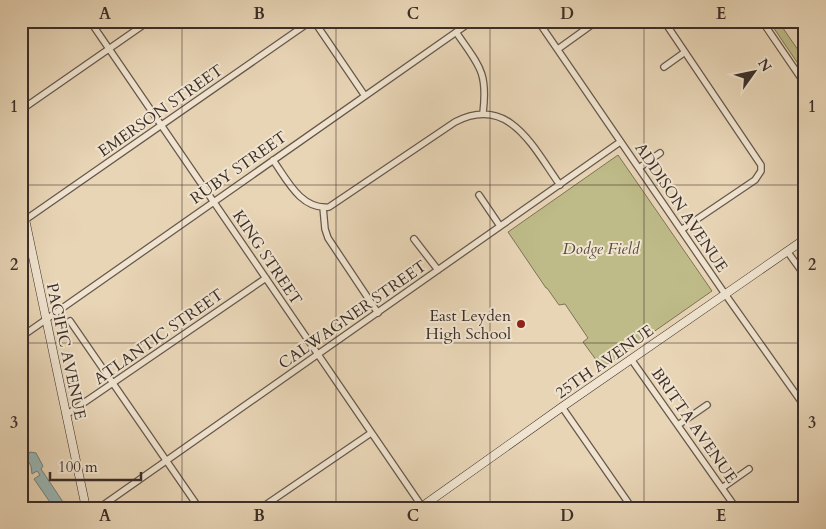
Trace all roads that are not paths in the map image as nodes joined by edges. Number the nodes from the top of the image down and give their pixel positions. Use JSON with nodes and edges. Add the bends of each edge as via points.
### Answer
{"nodes":[{"id":1,"x":90,"y":21,"type":"edge"},
{"id":2,"x":149,"y":21,"type":"edge"},
{"id":3,"x":313,"y":21,"type":"edge"},
{"id":4,"x":472,"y":21,"type":"edge"},
{"id":5,"x":538,"y":21,"type":"edge"},
{"id":6,"x":598,"y":21,"type":"edge"},
{"id":7,"x":664,"y":21,"type":"edge"},
{"id":8,"x":762,"y":21,"type":"edge"},
{"id":9,"x":456,"y":32,"type":"junction"},
{"id":10,"x":109,"y":49,"type":"junction"},
{"id":11,"x":558,"y":49,"type":"junction"},
{"id":12,"x":685,"y":52,"type":"junction"},
{"id":13,"x":664,"y":67,"type":"dead end"},
{"id":14,"x":805,"y":84,"type":"edge"},
{"id":15,"x":365,"y":96,"type":"junction"},
{"id":16,"x":21,"y":110,"type":"edge"},
{"id":17,"x":483,"y":113,"type":"junction"},
{"id":18,"x":162,"y":126,"type":"junction"},
{"id":19,"x":620,"y":142,"type":"junction"},
{"id":20,"x":660,"y":153,"type":"dead end"},
{"id":21,"x":273,"y":160,"type":"junction"},
{"id":22,"x":639,"y":168,"type":"junction"},
{"id":23,"x":560,"y":184,"type":"junction"},
{"id":24,"x":479,"y":195,"type":"dead end"},
{"id":25,"x":21,"y":200,"type":"edge"},
{"id":26,"x":214,"y":201,"type":"junction"},
{"id":27,"x":323,"y":207,"type":"junction"},
{"id":28,"x":25,"y":220,"type":"junction"},
{"id":29,"x":500,"y":226,"type":"junction"},
{"id":30,"x":681,"y":230,"type":"junction"},
{"id":31,"x":414,"y":239,"type":"dead end"},
{"id":32,"x":805,"y":239,"type":"edge"},
{"id":33,"x":787,"y":251,"type":"junction"},
{"id":34,"x":438,"y":270,"type":"junction"},
{"id":35,"x":805,"y":276,"type":"edge"},
{"id":36,"x":266,"y":278,"type":"junction"},
{"id":37,"x":725,"y":294,"type":"junction"},
{"id":38,"x":378,"y":313,"type":"junction"},
{"id":39,"x":47,"y":319,"type":"junction"},
{"id":40,"x":70,"y":321,"type":"dead end"},
{"id":41,"x":21,"y":337,"type":"edge"},
{"id":42,"x":318,"y":354,"type":"junction"},
{"id":43,"x":631,"y":359,"type":"junction"},
{"id":44,"x":114,"y":384,"type":"junction"},
{"id":45,"x":707,"y":405,"type":"dead end"},
{"id":46,"x":562,"y":407,"type":"junction"},
{"id":47,"x":805,"y":407,"type":"edge"},
{"id":48,"x":66,"y":416,"type":"junction"},
{"id":49,"x":678,"y":425,"type":"junction"},
{"id":50,"x":371,"y":433,"type":"junction"},
{"id":51,"x":166,"y":460,"type":"junction"},
{"id":52,"x":749,"y":469,"type":"dead end"},
{"id":53,"x":722,"y":488,"type":"junction"},
{"id":54,"x":422,"y":507,"type":"edge"},
{"id":55,"x":86,"y":508,"type":"edge"},
{"id":56,"x":99,"y":508,"type":"edge"},
{"id":57,"x":199,"y":508,"type":"edge"},
{"id":58,"x":261,"y":508,"type":"edge"},
{"id":59,"x":632,"y":508,"type":"edge"},
{"id":60,"x":736,"y":508,"type":"edge"}],
"edges":[{"from":1,"to":10,"type":"street","name":"KING STREET"},
{"from":2,"to":10,"type":"street"},
{"from":3,"to":15,"type":"street"},
{"from":3,"to":18,"type":"street","name":"EMERSON STREET"},
{"from":4,"to":9,"type":"street","name":"RUBY STREET"},
{"from":5,"to":11,"type":"street","name":"ADDISON AVENUE"},
{"from":6,"to":11,"type":"street"},
{"from":7,"to":12,"type":"street"},
{"from":8,"to":14,"type":"street"},
{"from":9,"to":15,"type":"street","name":"RUBY STREET"},
{"from":9,"to":17,"type":"street","via":[[482,72],[485,89]]},
{"from":10,"to":16,"type":"street"},
{"from":10,"to":18,"type":"street","name":"KING STREET"},
{"from":11,"to":19,"type":"street","name":"ADDISON AVENUE"},
{"from":12,"to":13,"type":"street"},
{"from":12,"to":30,"type":"street","via":[[758,160],[761,171],[755,180]]},
{"from":15,"to":21,"type":"street","name":"RUBY STREET"},
{"from":17,"to":23,"type":"street","via":[[507,120],[524,133]]},
{"from":17,"to":27,"type":"street","via":[[455,122],[336,204]]},
{"from":18,"to":26,"type":"street","name":"KING STREET"},
{"from":18,"to":28,"type":"street","name":"EMERSON STREET"},
{"from":19,"to":22,"type":"street","name":"ADDISON AVENUE"},
{"from":19,"to":23,"type":"street","name":"CALWAGNER STREET"},
{"from":20,"to":22,"type":"street"},
{"from":21,"to":26,"type":"street","name":"RUBY STREET"},
{"from":21,"to":27,"type":"street","via":[[299,196]]},
{"from":22,"to":30,"type":"street","name":"ADDISON AVENUE"},
{"from":23,"to":29,"type":"street","name":"CALWAGNER STREET"},
{"from":24,"to":29,"type":"street"},
{"from":25,"to":28,"type":"street","name":"PACIFIC AVENUE"},
{"from":26,"to":36,"type":"street","name":"KING STREET"},
{"from":26,"to":39,"type":"street","name":"RUBY STREET"},
{"from":27,"to":38,"type":"street","via":[[328,238]]},
{"from":28,"to":39,"type":"street","name":"PACIFIC AVENUE"},
{"from":29,"to":34,"type":"street","name":"CALWAGNER STREET"},
{"from":30,"to":37,"type":"street","name":"ADDISON AVENUE"},
{"from":31,"to":34,"type":"street"},
{"from":32,"to":33,"type":"street","name":"25TH AVENUE"},
{"from":33,"to":35,"type":"street"},
{"from":33,"to":37,"type":"street","name":"25TH AVENUE"},
{"from":34,"to":38,"type":"street","name":"CALWAGNER STREET"},
{"from":36,"to":42,"type":"street","name":"KING STREET"},
{"from":36,"to":44,"type":"street","name":"ATLANTIC STREET"},
{"from":37,"to":43,"type":"street","name":"25TH AVENUE"},
{"from":37,"to":47,"type":"street","name":"ADDISON AVENUE"},
{"from":38,"to":42,"type":"street","name":"CALWAGNER STREET"},
{"from":39,"to":41,"type":"street","name":"RUBY STREET"},
{"from":39,"to":48,"type":"street","name":"PACIFIC AVENUE"},
{"from":40,"to":44,"type":"street"},
{"from":42,"to":50,"type":"street","name":"KING STREET"},
{"from":42,"to":51,"type":"street","name":"CALWAGNER STREET"},
{"from":43,"to":46,"type":"street","name":"25TH AVENUE"},
{"from":43,"to":49,"type":"street","name":"BRITTA AVENUE"},
{"from":44,"to":48,"type":"street","name":"ATLANTIC STREET"},
{"from":44,"to":51,"type":"street"},
{"from":45,"to":49,"type":"street"},
{"from":46,"to":54,"type":"street","name":"25TH AVENUE"},
{"from":46,"to":59,"type":"street"},
{"from":48,"to":55,"type":"street","name":"PACIFIC AVENUE"},
{"from":49,"to":53,"type":"street","name":"BRITTA AVENUE"},
{"from":50,"to":54,"type":"street","name":"KING STREET"},
{"from":50,"to":58,"type":"street"},
{"from":51,"to":56,"type":"street","name":"CALWAGNER STREET"},
{"from":51,"to":57,"type":"street"},
{"from":52,"to":53,"type":"street"},
{"from":53,"to":60,"type":"street","name":"BRITTA AVENUE"}]}
